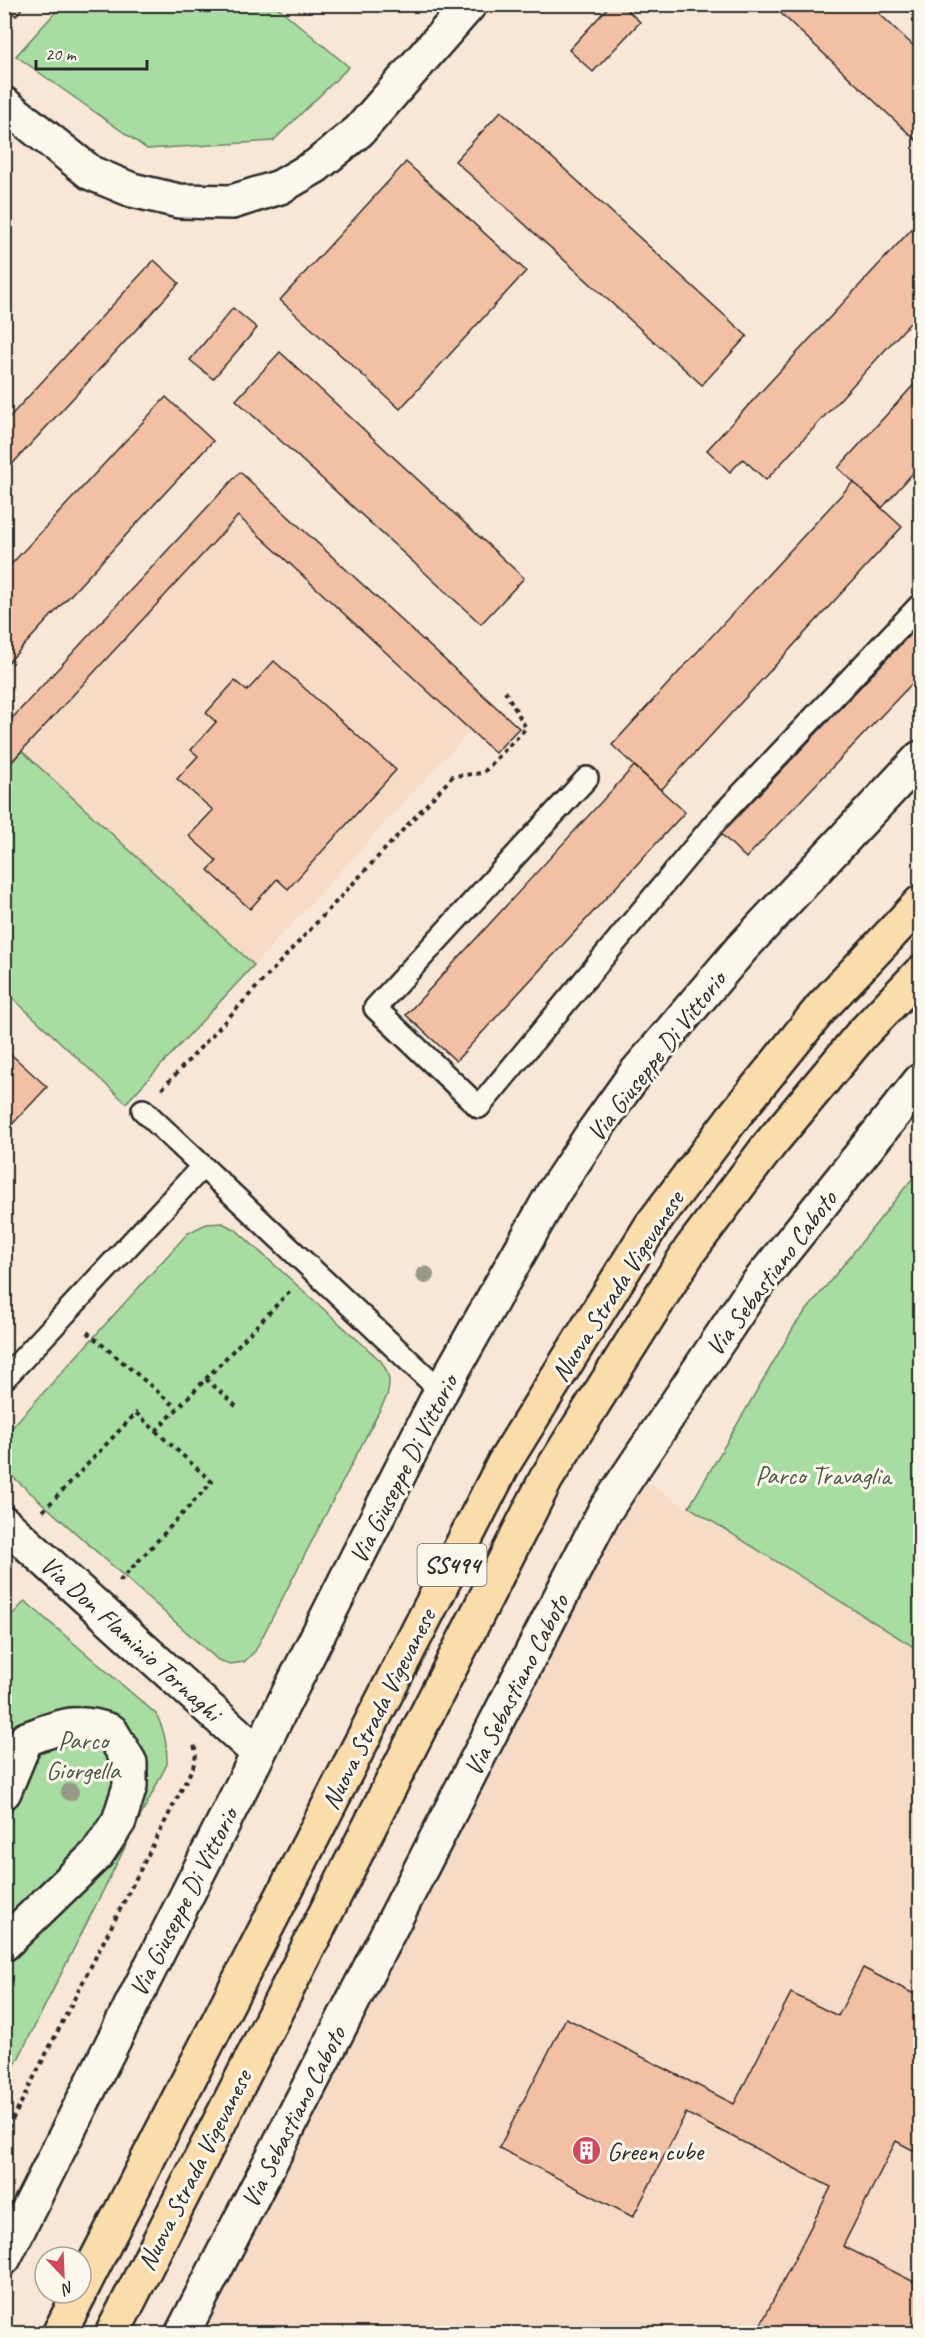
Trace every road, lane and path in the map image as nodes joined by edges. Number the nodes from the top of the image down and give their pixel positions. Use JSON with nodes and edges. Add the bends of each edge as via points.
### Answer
{"nodes":[{"id":1,"x":470,"y":4,"type":"edge"},
{"id":2,"x":4,"y":104,"type":"edge"},
{"id":3,"x":921,"y":605,"type":"edge"},
{"id":4,"x":505,"y":691,"type":"dead end"},
{"id":5,"x":921,"y":758,"type":"edge"},
{"id":6,"x":587,"y":778,"type":"dead end"},
{"id":7,"x":921,"y":903,"type":"edge"},
{"id":8,"x":921,"y":973,"type":"edge"},
{"id":9,"x":921,"y":1081,"type":"edge"},
{"id":10,"x":143,"y":1110,"type":"joint"},
{"id":11,"x":202,"y":1167,"type":"junction"},
{"id":12,"x":311,"y":1269,"type":"junction"},
{"id":13,"x":87,"y":1332,"type":"dead end"},
{"id":14,"x":4,"y":1379,"type":"edge"},
{"id":15,"x":206,"y":1379,"type":"junction"},
{"id":16,"x":441,"y":1391,"type":"junction"},
{"id":17,"x":237,"y":1407,"type":"dead end"},
{"id":18,"x":177,"y":1408,"type":"junction"},
{"id":19,"x":156,"y":1431,"type":"junction"},
{"id":20,"x":40,"y":1515,"type":"dead end"},
{"id":21,"x":4,"y":1523,"type":"edge"},
{"id":22,"x":116,"y":1584,"type":"dead end"},
{"id":23,"x":258,"y":1752,"type":"junction"},
{"id":24,"x":4,"y":1792,"type":"edge"},
{"id":25,"x":4,"y":1944,"type":"edge"},
{"id":26,"x":4,"y":2258,"type":"edge"},
{"id":27,"x":93,"y":2267,"type":"edge"},
{"id":28,"x":74,"y":2305,"type":"edge"},
{"id":29,"x":59,"y":2334,"type":"edge"},
{"id":30,"x":111,"y":2334,"type":"edge"},
{"id":31,"x":182,"y":2334,"type":"edge"}],
"edges":[{"from":1,"to":2,"type":"street","via":[[359,131],[316,166],[280,187],[232,202],[179,201],[132,190],[91,173]]},
{"from":3,"to":6,"type":"lane","via":[[718,819],[479,1107],[375,1008]]},
{"from":4,"to":10,"type":"path","via":[[526,728],[483,773],[453,776]]},
{"from":5,"to":16,"type":"street","name":"Via Giuseppe Di Vittorio","via":[[741,949],[635,1074],[553,1193]]},
{"from":7,"to":27,"type":"main road","name":"Nuova Strada Vigevanese","number":"SS494","via":[[822,1007],[651,1226],[504,1463]]},
{"from":8,"to":30,"type":"main road","name":"Nuova Strada Vigevanese","number":"SS494","via":[[853,1044],[770,1144],[690,1250],[546,1479]]},
{"from":9,"to":31,"type":"street","name":"Via Sebastiano Caboto","via":[[751,1292],[604,1512]]},
{"from":10,"to":11,"type":"lane"},
{"from":11,"to":12,"type":"lane"},
{"from":11,"to":14,"type":"lane"},
{"from":12,"to":15,"type":"path"},
{"from":12,"to":16,"type":"lane"},
{"from":13,"to":18,"type":"path"},
{"from":15,"to":17,"type":"path"},
{"from":15,"to":18,"type":"path"},
{"from":16,"to":23,"type":"street","name":"Via Giuseppe Di Vittorio"},
{"from":18,"to":19,"type":"path"},
{"from":19,"to":20,"type":"path","via":[[136,1413]]},
{"from":19,"to":22,"type":"path","via":[[212,1482]]},
{"from":21,"to":23,"type":"street","name":"Via Don Flaminio Tornaghi"},
{"from":23,"to":26,"type":"street","name":"Via Giuseppe Di Vittorio"},
{"from":24,"to":25,"type":"street","via":[[26,1739],[66,1725],[90,1724],[111,1731],[130,1763],[130,1786],[119,1821],[97,1854]]},
{"from":28,"to":29,"type":"main road","name":"Nuova Strada Vigevanese","number":"SS494"}]}
